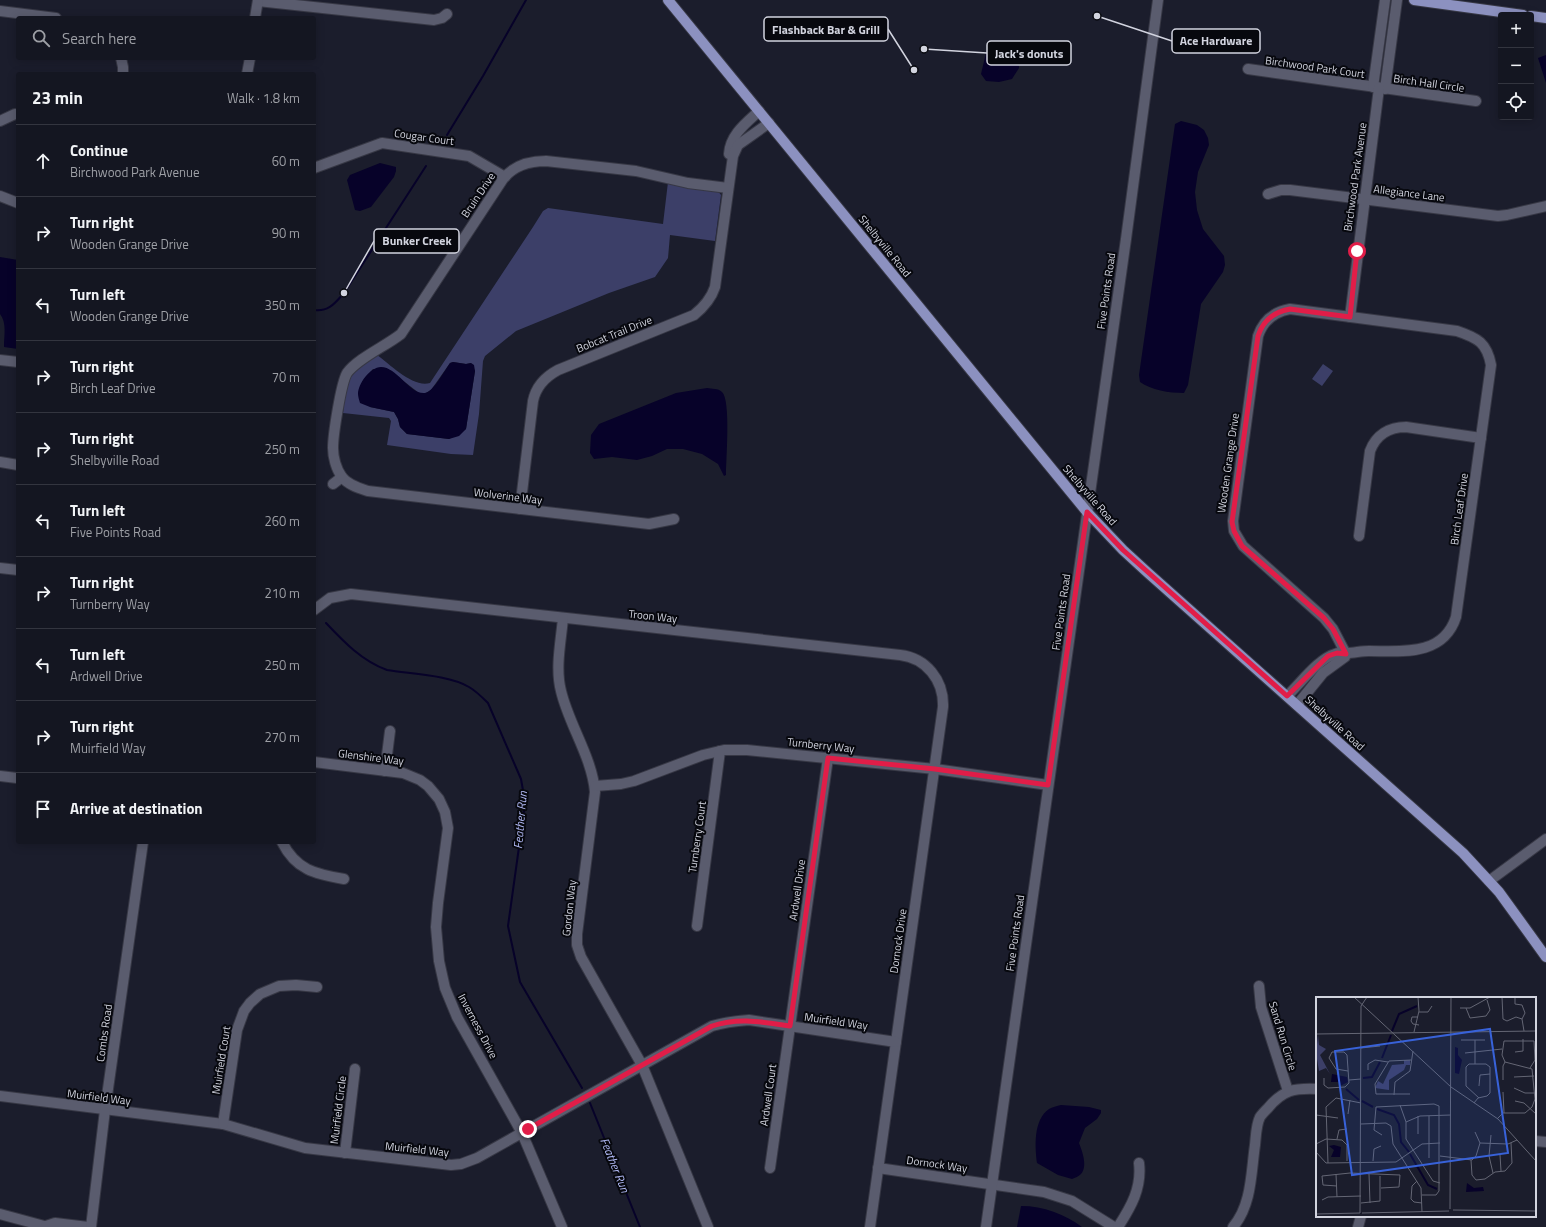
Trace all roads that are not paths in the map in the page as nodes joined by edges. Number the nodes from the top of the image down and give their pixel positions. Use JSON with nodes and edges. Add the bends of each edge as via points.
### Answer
{"nodes":[{"id":1,"x":668,"y":0,"type":"edge"},
{"id":2,"x":1158,"y":0,"type":"edge"},
{"id":3,"x":1385,"y":0,"type":"edge"},
{"id":4,"x":1397,"y":0,"type":"edge"},
{"id":5,"x":1414,"y":0,"type":"edge"},
{"id":6,"x":258,"y":1,"type":"edge"},
{"id":7,"x":0,"y":11,"type":"edge"},
{"id":8,"x":1501,"y":12,"type":"edge"},
{"id":9,"x":446,"y":14,"type":"dead end"},
{"id":10,"x":40,"y":16,"type":"edge"},
{"id":11,"x":255,"y":16,"type":"edge"},
{"id":12,"x":1534,"y":16,"type":"edge"},
{"id":13,"x":1546,"y":18,"type":"edge"},
{"id":14,"x":121,"y":60,"type":"edge"},
{"id":15,"x":250,"y":60,"type":"edge"},
{"id":16,"x":1248,"y":69,"type":"dead end"},
{"id":17,"x":123,"y":72,"type":"edge"},
{"id":18,"x":248,"y":72,"type":"edge"},
{"id":19,"x":1379,"y":88,"type":"junction"},
{"id":20,"x":1476,"y":101,"type":"dead end"},
{"id":21,"x":759,"y":111,"type":"junction"},
{"id":22,"x":15,"y":114,"type":"dead end"},
{"id":23,"x":0,"y":121,"type":"edge"},
{"id":24,"x":769,"y":123,"type":"junction"},
{"id":25,"x":316,"y":167,"type":"edge"},
{"id":26,"x":505,"y":177,"type":"junction"},
{"id":27,"x":728,"y":188,"type":"junction"},
{"id":28,"x":1268,"y":194,"type":"dead end"},
{"id":29,"x":0,"y":196,"type":"edge"},
{"id":30,"x":1364,"y":200,"type":"junction"},
{"id":31,"x":16,"y":203,"type":"edge"},
{"id":32,"x":1546,"y":206,"type":"edge"},
{"id":33,"x":1350,"y":317,"type":"junction"},
{"id":34,"x":0,"y":360,"type":"edge"},
{"id":35,"x":16,"y":362,"type":"edge"},
{"id":36,"x":1481,"y":438,"type":"junction"},
{"id":37,"x":0,"y":462,"type":"edge"},
{"id":38,"x":16,"y":465,"type":"edge"},
{"id":39,"x":342,"y":477,"type":"junction"},
{"id":40,"x":333,"y":484,"type":"dead end"},
{"id":41,"x":520,"y":509,"type":"junction"},
{"id":42,"x":1087,"y":512,"type":"junction"},
{"id":43,"x":674,"y":519,"type":"dead end"},
{"id":44,"x":1359,"y":536,"type":"dead end"},
{"id":45,"x":0,"y":568,"type":"edge"},
{"id":46,"x":16,"y":570,"type":"edge"},
{"id":47,"x":316,"y":608,"type":"edge"},
{"id":48,"x":563,"y":618,"type":"junction"},
{"id":49,"x":1345,"y":655,"type":"junction"},
{"id":50,"x":924,"y":664,"type":"joint"},
{"id":51,"x":1287,"y":696,"type":"junction"},
{"id":52,"x":1297,"y":705,"type":"junction"},
{"id":53,"x":390,"y":731,"type":"dead end"},
{"id":54,"x":720,"y":751,"type":"junction"},
{"id":55,"x":828,"y":758,"type":"junction"},
{"id":56,"x":316,"y":762,"type":"edge"},
{"id":57,"x":935,"y":769,"type":"junction"},
{"id":58,"x":385,"y":771,"type":"junction"},
{"id":59,"x":0,"y":776,"type":"edge"},
{"id":60,"x":16,"y":778,"type":"edge"},
{"id":61,"x":1048,"y":785,"type":"junction"},
{"id":62,"x":595,"y":786,"type":"junction"},
{"id":63,"x":447,"y":821,"type":"joint"},
{"id":64,"x":1546,"y":839,"type":"edge"},
{"id":65,"x":142,"y":844,"type":"edge"},
{"id":66,"x":283,"y":844,"type":"edge"},
{"id":67,"x":344,"y":879,"type":"dead end"},
{"id":68,"x":1489,"y":881,"type":"junction"},
{"id":69,"x":697,"y":926,"type":"dead end"},
{"id":70,"x":1546,"y":957,"type":"edge"},
{"id":71,"x":1259,"y":986,"type":"dead end"},
{"id":72,"x":317,"y":987,"type":"dead end"},
{"id":73,"x":790,"y":1026,"type":"junction"},
{"id":74,"x":896,"y":1042,"type":"junction"},
{"id":75,"x":642,"y":1066,"type":"junction"},
{"id":76,"x":355,"y":1069,"type":"dead end"},
{"id":77,"x":1316,"y":1089,"type":"edge"},
{"id":78,"x":1288,"y":1091,"type":"junction"},
{"id":79,"x":0,"y":1096,"type":"edge"},
{"id":80,"x":105,"y":1110,"type":"junction"},
{"id":81,"x":223,"y":1124,"type":"junction"},
{"id":82,"x":522,"y":1133,"type":"junction"},
{"id":83,"x":1536,"y":1141,"type":"edge"},
{"id":84,"x":1546,"y":1142,"type":"edge"},
{"id":85,"x":345,"y":1153,"type":"junction"},
{"id":86,"x":1139,"y":1163,"type":"dead end"},
{"id":87,"x":770,"y":1168,"type":"dead end"},
{"id":88,"x":878,"y":1168,"type":"junction"},
{"id":89,"x":992,"y":1184,"type":"junction"},
{"id":90,"x":0,"y":1214,"type":"edge"},
{"id":91,"x":1361,"y":1217,"type":"edge"},
{"id":92,"x":47,"y":1226,"type":"edge"},
{"id":93,"x":90,"y":1227,"type":"edge"},
{"id":94,"x":562,"y":1227,"type":"edge"},
{"id":95,"x":708,"y":1227,"type":"edge"},
{"id":96,"x":870,"y":1227,"type":"edge"},
{"id":97,"x":986,"y":1227,"type":"edge"},
{"id":98,"x":1114,"y":1227,"type":"edge"},
{"id":99,"x":1118,"y":1227,"type":"edge"},
{"id":100,"x":1233,"y":1227,"type":"edge"},
{"id":101,"x":1358,"y":1227,"type":"edge"}],
"edges":[{"from":1,"to":21,"type":"main road","name":"Shelbyville Road"},
{"from":2,"to":42,"type":"street","name":"Five Points Road"},
{"from":3,"to":19,"type":"street","name":"Birchwood Park Avenue"},
{"from":4,"to":19,"type":"street","name":"Birchwood Park Avenue"},
{"from":5,"to":8,"type":"main road"},
{"from":6,"to":9,"type":"street","via":[[434,20]]},
{"from":6,"to":11,"type":"street"},
{"from":7,"to":10,"type":"street"},
{"from":12,"to":13,"type":"main road"},
{"from":14,"to":17,"type":"street"},
{"from":15,"to":18,"type":"street"},
{"from":16,"to":19,"type":"street","name":"Birchwood Park Court"},
{"from":19,"to":20,"type":"street","name":"Birch Hall Circle"},
{"from":19,"to":30,"type":"street","name":"Birchwood Park Avenue"},
{"from":21,"to":24,"type":"main road","name":"Shelbyville Road"},
{"from":21,"to":27,"type":"street","name":"Bobcat Trail Drive","via":[[745,123],[732,140],[729,151]]},
{"from":22,"to":23,"type":"street"},
{"from":24,"to":27,"type":"street","name":"Bobcat Trail Drive","via":[[738,145],[733,156]]},
{"from":24,"to":42,"type":"main road","name":"Shelbyville Road"},
{"from":25,"to":26,"type":"street","name":"Cougar Court","via":[[382,143],[469,156]]},
{"from":26,"to":27,"type":"street","name":"Bruin Drive","via":[[524,163],[546,161],[636,171],[688,183]]},
{"from":26,"to":39,"type":"street","name":"Bruin Drive","via":[[401,334],[355,365],[347,374],[342,385],[333,448],[335,462]]},
{"from":27,"to":41,"type":"street","name":"Bobcat Trail Drive","via":[[714,286],[704,307],[694,315],[558,370],[539,385],[533,401]]},
{"from":28,"to":30,"type":"street","name":"Allegiance Lane","via":[[1290,190]]},
{"from":29,"to":31,"type":"street"},
{"from":30,"to":32,"type":"street","name":"Allegiance Lane","via":[[1498,216]]},
{"from":30,"to":33,"type":"street","name":"Birchwood Park Avenue"},
{"from":33,"to":36,"type":"street","name":"Birch Leaf Drive","via":[[1457,331],[1480,341],[1488,354],[1491,366]]},
{"from":33,"to":49,"type":"street","name":"Wooden Grange Drive","via":[[1290,309],[1272,315],[1262,326],[1258,336],[1232,522],[1242,546],[1324,618],[1333,629]]},
{"from":34,"to":35,"type":"street"},
{"from":36,"to":44,"type":"street","via":[[1406,427],[1394,428],[1380,435],[1370,451]]},
{"from":36,"to":49,"type":"street","name":"Birch Leaf Drive","via":[[1456,617],[1452,625],[1434,644],[1419,650],[1366,651]]},
{"from":37,"to":38,"type":"street"},
{"from":39,"to":40,"type":"street"},
{"from":39,"to":41,"type":"street","name":"Wolverine Way","via":[[354,486],[368,491]]},
{"from":41,"to":43,"type":"street","name":"Wolverine Way","via":[[649,524]]},
{"from":42,"to":51,"type":"main road","name":"Shelbyville Road","via":[[1128,555]]},
{"from":42,"to":61,"type":"street","name":"Five Points Road"},
{"from":45,"to":46,"type":"street"},
{"from":47,"to":48,"type":"street","name":"Troon Way","via":[[324,601],[351,594]]},
{"from":48,"to":50,"type":"street","name":"Troon Way","via":[[900,655]]},
{"from":48,"to":62,"type":"street","name":"Gordon Way","via":[[558,672],[560,690]]},
{"from":49,"to":51,"type":"street","name":"Birch Leaf Drive","via":[[1337,653],[1328,656]]},
{"from":49,"to":52,"type":"street","name":"Birch Leaf Drive","via":[[1323,673]]},
{"from":50,"to":57,"type":"street","name":"Dornock Drive","via":[[938,682],[943,697]]},
{"from":51,"to":52,"type":"main road","name":"Shelbyville Road"},
{"from":52,"to":68,"type":"main road","name":"Shelbyville Road","via":[[1458,849]]},
{"from":53,"to":58,"type":"street"},
{"from":54,"to":55,"type":"street","name":"Turnberry Way","via":[[747,750]]},
{"from":54,"to":62,"type":"street","name":"Turnberry Way","via":[[634,781]]},
{"from":54,"to":69,"type":"street","name":"Turnberry Court"},
{"from":55,"to":57,"type":"street","name":"Turnberry Way"},
{"from":55,"to":73,"type":"street","name":"Ardwell Drive"},
{"from":56,"to":58,"type":"street","name":"Glenshire Way"},
{"from":57,"to":61,"type":"street","name":"Turnberry Way"},
{"from":57,"to":74,"type":"street","name":"Dornock Drive"},
{"from":58,"to":63,"type":"street","name":"Glenshire Way","via":[[410,775],[428,786],[439,800]]},
{"from":59,"to":60,"type":"street"},
{"from":61,"to":89,"type":"street","name":"Five Points Road"},
{"from":62,"to":75,"type":"street","name":"Gordon Way","via":[[577,945],[581,957]]},
{"from":63,"to":82,"type":"street","name":"Inverness Drive","via":[[436,920],[437,948],[442,974],[457,1017]]},
{"from":64,"to":68,"type":"street"},
{"from":65,"to":80,"type":"street","name":"Combs Road"},
{"from":66,"to":67,"type":"street","via":[[290,855],[304,868],[320,875]]},
{"from":68,"to":70,"type":"main road","name":"Shelbyville Road","via":[[1518,916]]},
{"from":71,"to":78,"type":"street","name":"Sand Run Circle","via":[[1261,1008]]},
{"from":72,"to":81,"type":"street","name":"Muirfield Court","via":[[279,986],[260,994],[244,1011],[237,1030]]},
{"from":73,"to":74,"type":"street","name":"Muirfield Way"},
{"from":73,"to":75,"type":"street","name":"Muirfield Way","via":[[749,1020],[728,1021],[712,1026]]},
{"from":73,"to":87,"type":"street","name":"Ardwell Court"},
{"from":74,"to":88,"type":"street","name":"Dornock Drive"},
{"from":75,"to":82,"type":"street","name":"Muirfield Way"},
{"from":75,"to":95,"type":"street","name":"Gordon Way"},
{"from":76,"to":85,"type":"street","name":"Muirfield Circle"},
{"from":77,"to":78,"type":"street"},
{"from":78,"to":100,"type":"street","via":[[1276,1098],[1260,1118],[1249,1193]]},
{"from":79,"to":80,"type":"street","name":"Muirfield Way"},
{"from":80,"to":81,"type":"street","name":"Muirfield Way"},
{"from":80,"to":93,"type":"street","name":"Combs Road"},
{"from":81,"to":85,"type":"street","name":"Muirfield Way","via":[[292,1145]]},
{"from":82,"to":85,"type":"street","name":"Muirfield Way","via":[[477,1158],[458,1165]]},
{"from":82,"to":94,"type":"street","name":"Inverness Drive"},
{"from":83,"to":84,"type":"street"},
{"from":86,"to":99,"type":"street","via":[[1140,1179],[1137,1194]]},
{"from":88,"to":89,"type":"street","name":"Dornock Way"},
{"from":88,"to":96,"type":"street","name":"Dornock Drive"},
{"from":89,"to":97,"type":"street","name":"Five Points Road"},
{"from":89,"to":98,"type":"street","name":"Dornock Way","via":[[1063,1197]]},
{"from":90,"to":92,"type":"street"},
{"from":91,"to":101,"type":"street"},
{"from":92,"to":93,"type":"street","via":[[55,1223]]}]}
